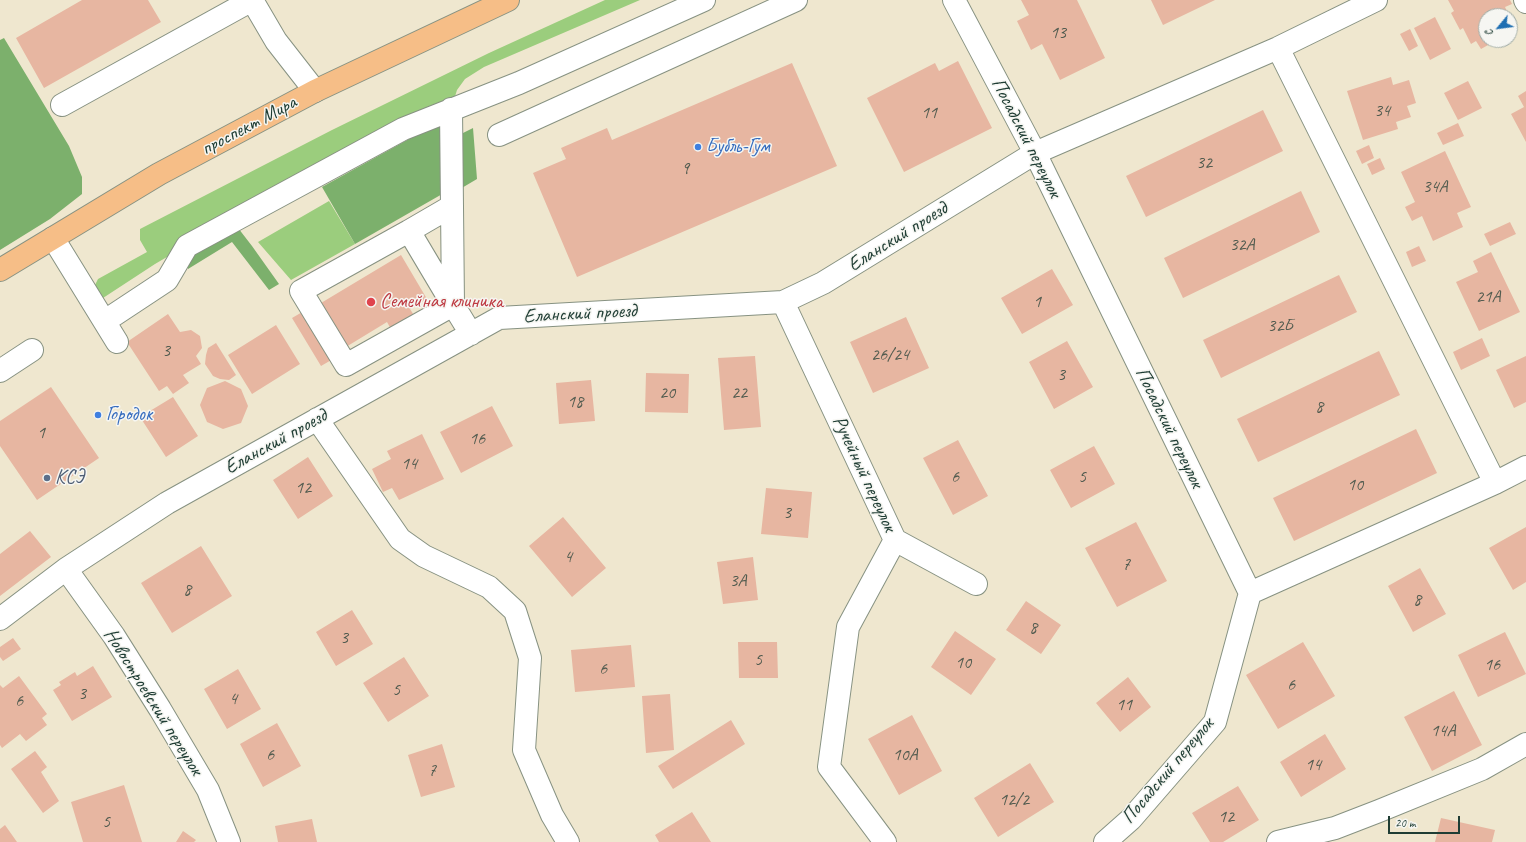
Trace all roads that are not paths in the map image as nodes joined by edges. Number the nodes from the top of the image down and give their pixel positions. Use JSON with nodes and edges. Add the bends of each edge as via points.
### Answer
{"nodes":[{"id":1,"x":252,"y":0,"type":"edge"},
{"id":2,"x":508,"y":0,"type":"edge"},
{"id":3,"x":704,"y":0,"type":"edge"},
{"id":4,"x":796,"y":0,"type":"edge"},
{"id":5,"x":954,"y":0,"type":"edge"},
{"id":6,"x":1376,"y":0,"type":"edge"},
{"id":7,"x":770,"y":4,"type":"edge"},
{"id":8,"x":1278,"y":48,"type":"junction"},
{"id":9,"x":315,"y":91,"type":"junction"},
{"id":10,"x":62,"y":105,"type":"dead end"},
{"id":11,"x":451,"y":109,"type":"junction"},
{"id":12,"x":499,"y":135,"type":"dead end"},
{"id":13,"x":1035,"y":153,"type":"junction"},
{"id":14,"x":452,"y":206,"type":"junction"},
{"id":15,"x":409,"y":231,"type":"junction"},
{"id":16,"x":53,"y":238,"type":"junction"},
{"id":17,"x":0,"y":270,"type":"edge"},
{"id":18,"x":783,"y":302,"type":"junction"},
{"id":19,"x":453,"y":305,"type":"junction"},
{"id":20,"x":105,"y":321,"type":"junction"},
{"id":21,"x":471,"y":334,"type":"junction"},
{"id":22,"x":117,"y":342,"type":"dead end"},
{"id":23,"x":32,"y":350,"type":"dead end"},
{"id":24,"x":0,"y":371,"type":"edge"},
{"id":25,"x":317,"y":419,"type":"junction"},
{"id":26,"x":1526,"y":467,"type":"edge"},
{"id":27,"x":1495,"y":483,"type":"junction"},
{"id":28,"x":895,"y":540,"type":"junction"},
{"id":29,"x":66,"y":569,"type":"junction"},
{"id":30,"x":976,"y":584,"type":"dead end"},
{"id":31,"x":1250,"y":593,"type":"junction"},
{"id":32,"x":0,"y":620,"type":"edge"},
{"id":33,"x":1526,"y":744,"type":"edge"},
{"id":34,"x":1339,"y":835,"type":"edge"},
{"id":35,"x":229,"y":842,"type":"edge"},
{"id":36,"x":568,"y":842,"type":"edge"},
{"id":37,"x":885,"y":842,"type":"edge"},
{"id":38,"x":1105,"y":842,"type":"edge"},
{"id":39,"x":1278,"y":842,"type":"edge"}],
"edges":[{"from":1,"to":9,"type":"street","via":[[276,41]]},
{"from":1,"to":10,"type":"street"},
{"from":2,"to":9,"type":"main road","name":"проспект Мира"},
{"from":3,"to":11,"type":"street","via":[[519,83]]},
{"from":4,"to":7,"type":"street"},
{"from":5,"to":13,"type":"street","name":"Посадский переулок"},
{"from":6,"to":8,"type":"street","name":"Еланский проезд"},
{"from":7,"to":12,"type":"street"},
{"from":8,"to":13,"type":"street","name":"Еланский проезд"},
{"from":8,"to":27,"type":"street"},
{"from":9,"to":16,"type":"main road","name":"проспект Мира","via":[[159,174]]},
{"from":11,"to":14,"type":"street"},
{"from":11,"to":20,"type":"street","via":[[403,129],[187,246],[167,280]]},
{"from":13,"to":18,"type":"street","name":"Еланский проезд","via":[[823,283]]},
{"from":13,"to":31,"type":"street","name":"Посадский переулок"},
{"from":14,"to":15,"type":"street"},
{"from":14,"to":19,"type":"street"},
{"from":15,"to":19,"type":"street"},
{"from":15,"to":19,"type":"street","via":[[301,292],[346,365]]},
{"from":16,"to":17,"type":"main road","name":"проспект Мира"},
{"from":16,"to":20,"type":"street"},
{"from":18,"to":21,"type":"street","name":"Еланский проезд","via":[[499,318]]},
{"from":18,"to":28,"type":"street","name":"Ручейный переулок"},
{"from":19,"to":21,"type":"street"},
{"from":20,"to":22,"type":"street"},
{"from":21,"to":25,"type":"street","name":"Еланский проезд"},
{"from":23,"to":24,"type":"street"},
{"from":25,"to":29,"type":"street","name":"Еланский проезд","via":[[167,503]]},
{"from":25,"to":36,"type":"street","via":[[400,539],[424,556],[489,587],[515,612],[530,658],[524,750],[552,815]]},
{"from":26,"to":27,"type":"street"},
{"from":27,"to":31,"type":"street"},
{"from":28,"to":30,"type":"street"},
{"from":28,"to":37,"type":"street","name":"Ручейный переулок","via":[[848,627],[829,767]]},
{"from":29,"to":32,"type":"street","name":"Еланский проезд"},
{"from":29,"to":35,"type":"street","name":"Новостроевский переулок","via":[[114,636],[160,709],[208,790]]},
{"from":31,"to":38,"type":"street","name":"Посадский переулок","via":[[1215,722],[1131,819]]},
{"from":33,"to":34,"type":"street","via":[[1482,769]]},
{"from":34,"to":39,"type":"street"}]}
